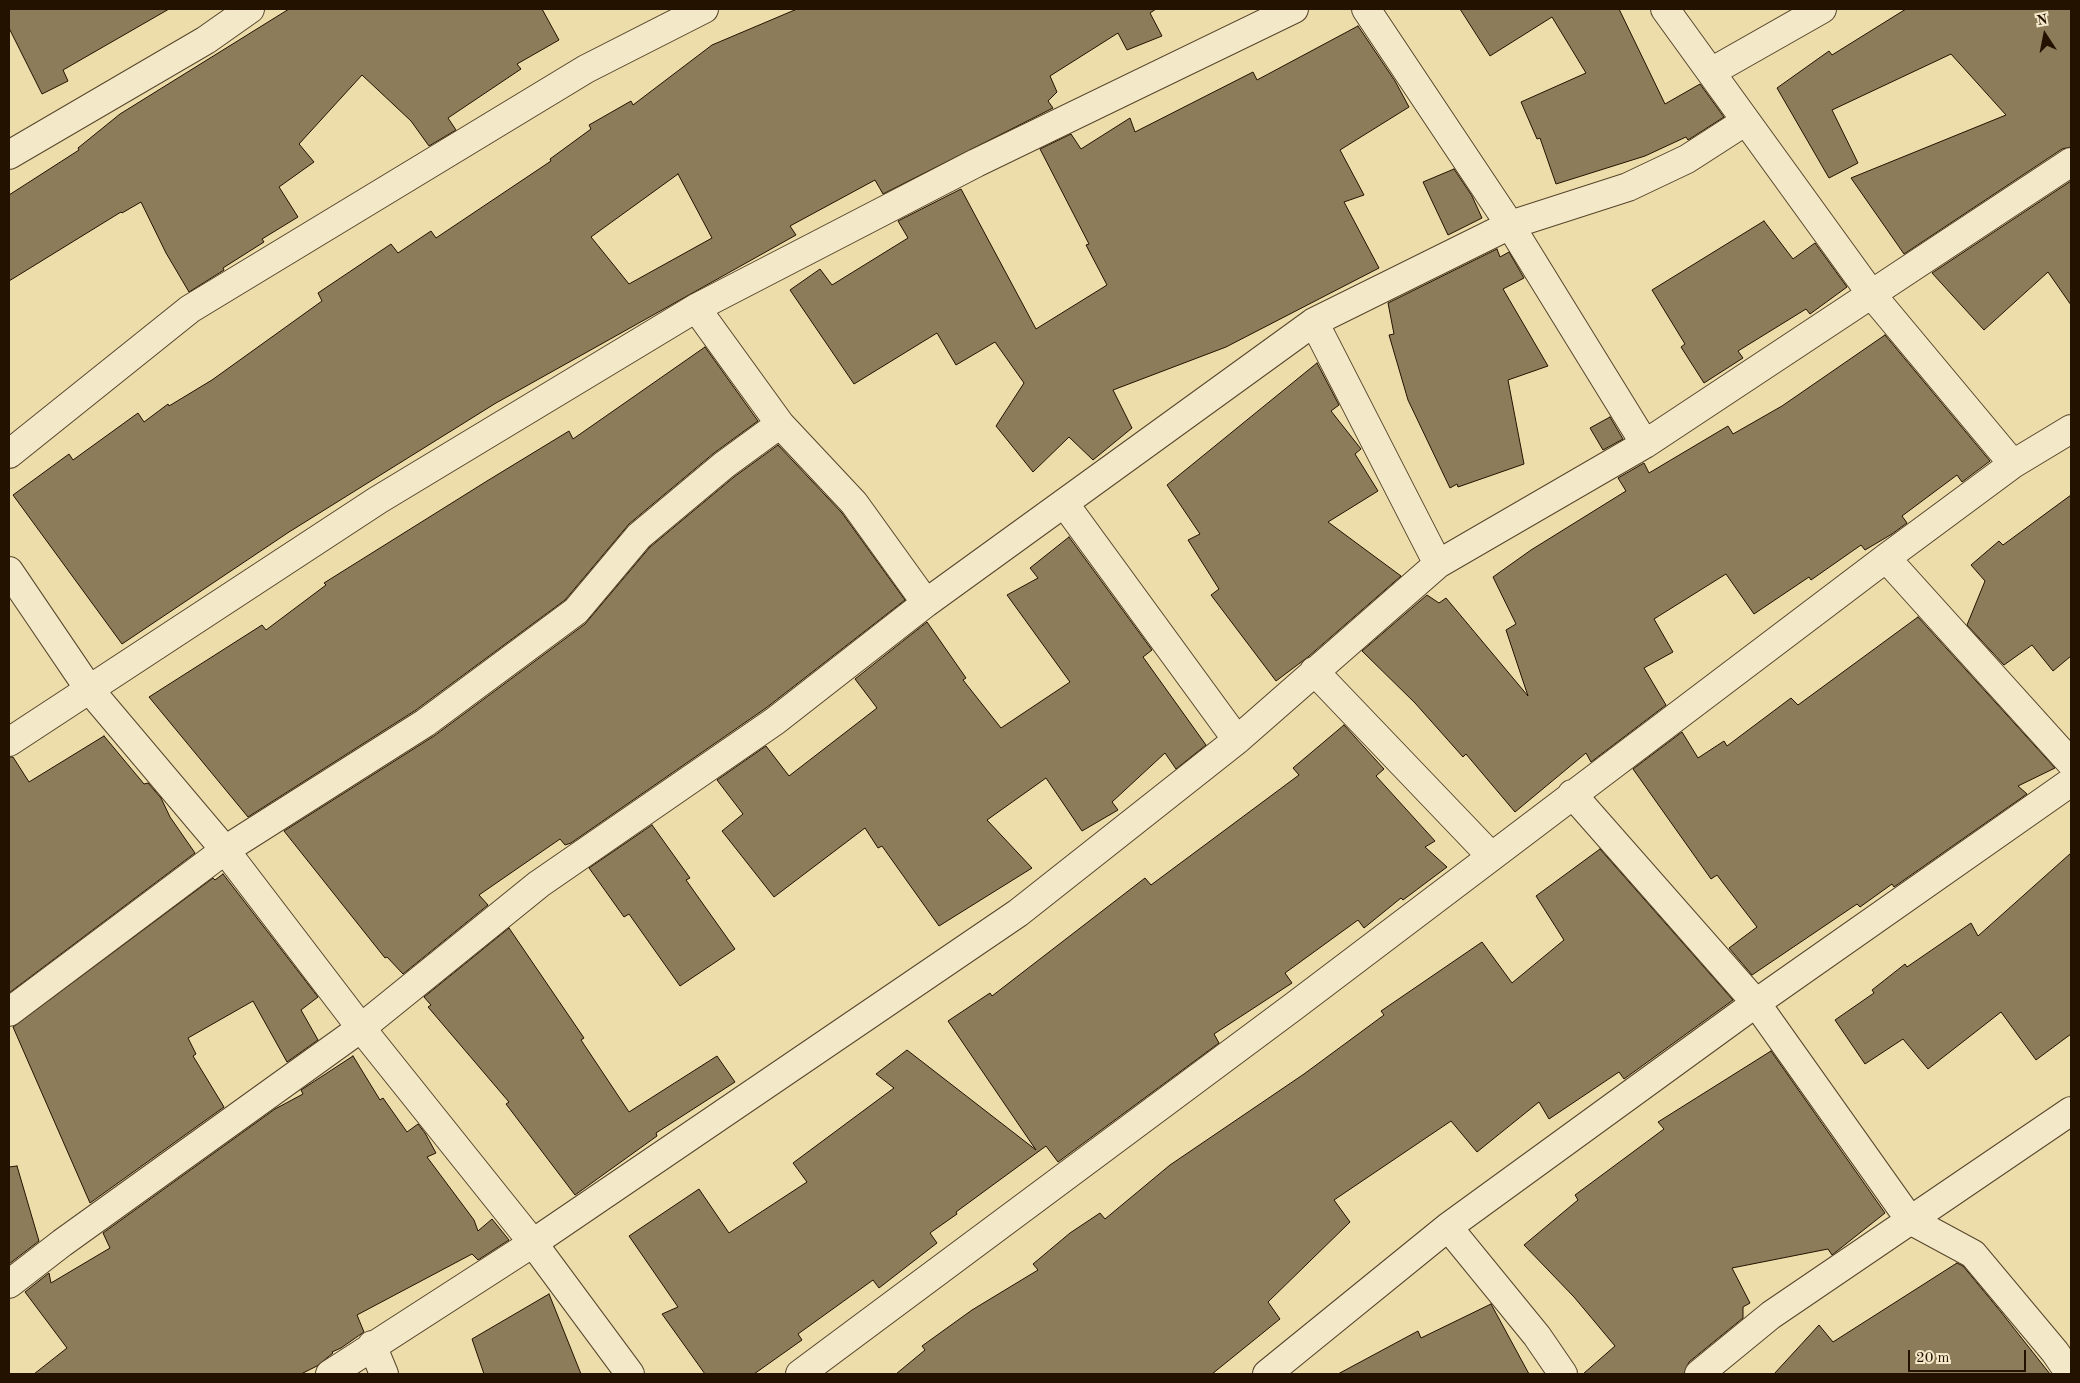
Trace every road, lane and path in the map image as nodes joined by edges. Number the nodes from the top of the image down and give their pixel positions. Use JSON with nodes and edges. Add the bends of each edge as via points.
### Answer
{"nodes":[{"id":1,"x":250,"y":9,"type":"edge"},
{"id":2,"x":704,"y":9,"type":"edge"},
{"id":3,"x":1294,"y":9,"type":"edge"},
{"id":4,"x":1366,"y":9,"type":"edge"},
{"id":5,"x":1665,"y":9,"type":"edge"},
{"id":6,"x":1822,"y":9,"type":"edge"},
{"id":7,"x":1711,"y":72,"type":"junction"},
{"id":8,"x":1746,"y":121,"type":"junction"},
{"id":9,"x":9,"y":155,"type":"edge"},
{"id":10,"x":2071,"y":162,"type":"edge"},
{"id":11,"x":1510,"y":225,"type":"junction"},
{"id":12,"x":1872,"y":295,"type":"junction"},
{"id":13,"x":696,"y":308,"type":"junction"},
{"id":14,"x":1314,"y":322,"type":"junction"},
{"id":15,"x":780,"y":424,"type":"junction"},
{"id":16,"x":2071,"y":429,"type":"edge"},
{"id":17,"x":1646,"y":444,"type":"junction"},
{"id":18,"x":9,"y":454,"type":"edge"},
{"id":19,"x":2013,"y":464,"type":"junction"},
{"id":20,"x":1064,"y":503,"type":"junction"},
{"id":21,"x":1886,"y":558,"type":"junction"},
{"id":22,"x":1438,"y":564,"type":"junction"},
{"id":23,"x":9,"y":571,"type":"edge"},
{"id":24,"x":926,"y":603,"type":"junction"},
{"id":25,"x":1314,"y":671,"type":"junction"},
{"id":26,"x":90,"y":689,"type":"junction"},
{"id":27,"x":1237,"y":740,"type":"junction"},
{"id":28,"x":9,"y":742,"type":"edge"},
{"id":29,"x":2071,"y":763,"type":"edge"},
{"id":30,"x":2071,"y":782,"type":"edge"},
{"id":31,"x":1572,"y":794,"type":"junction"},
{"id":32,"x":225,"y":850,"type":"junction"},
{"id":33,"x":1491,"y":856,"type":"junction"},
{"id":34,"x":1756,"y":1003,"type":"junction"},
{"id":35,"x":9,"y":1012,"type":"edge"},
{"id":36,"x":361,"y":1028,"type":"junction"},
{"id":37,"x":2071,"y":1111,"type":"edge"},
{"id":38,"x":1910,"y":1220,"type":"junction"},
{"id":39,"x":1448,"y":1227,"type":"junction"},
{"id":40,"x":533,"y":1243,"type":"junction"},
{"id":41,"x":9,"y":1284,"type":"edge"},
{"id":42,"x":372,"y":1345,"type":"junction"},
{"id":43,"x":330,"y":1374,"type":"edge"},
{"id":44,"x":384,"y":1374,"type":"edge"},
{"id":45,"x":630,"y":1374,"type":"edge"},
{"id":46,"x":800,"y":1374,"type":"edge"},
{"id":47,"x":1267,"y":1374,"type":"edge"},
{"id":48,"x":1563,"y":1374,"type":"edge"},
{"id":49,"x":1699,"y":1374,"type":"edge"},
{"id":50,"x":2070,"y":1374,"type":"edge"}],
"edges":[{"from":1,"to":9,"type":"street","via":[[206,40]]},
{"from":2,"to":18,"type":"street","via":[[586,69],[190,309]]},
{"from":3,"to":13,"type":"street","via":[[976,164]]},
{"from":4,"to":11,"type":"street"},
{"from":5,"to":7,"type":"street"},
{"from":6,"to":7,"type":"street"},
{"from":7,"to":8,"type":"street"},
{"from":8,"to":11,"type":"street","via":[[1687,160],[1628,187]]},
{"from":8,"to":12,"type":"street"},
{"from":10,"to":12,"type":"street"},
{"from":11,"to":14,"type":"street"},
{"from":11,"to":17,"type":"street"},
{"from":12,"to":17,"type":"street"},
{"from":12,"to":19,"type":"street"},
{"from":13,"to":15,"type":"street"},
{"from":13,"to":26,"type":"street","via":[[378,500]]},
{"from":14,"to":20,"type":"street"},
{"from":14,"to":22,"type":"street"},
{"from":15,"to":24,"type":"street","via":[[854,503]]},
{"from":15,"to":32,"type":"street","via":[[724,465],[639,536],[576,611],[425,723]]},
{"from":16,"to":19,"type":"street"},
{"from":17,"to":22,"type":"street"},
{"from":19,"to":21,"type":"street"},
{"from":20,"to":24,"type":"street"},
{"from":20,"to":27,"type":"street"},
{"from":21,"to":29,"type":"street"},
{"from":21,"to":31,"type":"street"},
{"from":22,"to":25,"type":"street"},
{"from":23,"to":26,"type":"street"},
{"from":24,"to":36,"type":"street","via":[[775,721],[539,884]]},
{"from":25,"to":27,"type":"street"},
{"from":25,"to":33,"type":"street"},
{"from":26,"to":28,"type":"street"},
{"from":26,"to":32,"type":"street"},
{"from":27,"to":40,"type":"street","via":[[1018,913]]},
{"from":30,"to":34,"type":"street"},
{"from":31,"to":33,"type":"street"},
{"from":31,"to":34,"type":"street"},
{"from":32,"to":35,"type":"street"},
{"from":32,"to":36,"type":"street"},
{"from":33,"to":46,"type":"street"},
{"from":34,"to":38,"type":"street"},
{"from":34,"to":39,"type":"street"},
{"from":36,"to":40,"type":"street"},
{"from":36,"to":41,"type":"street"},
{"from":37,"to":38,"type":"street"},
{"from":38,"to":49,"type":"street","via":[[1771,1315]]},
{"from":38,"to":50,"type":"street","via":[[1973,1254]]},
{"from":39,"to":47,"type":"street"},
{"from":39,"to":48,"type":"street","via":[[1537,1336]]},
{"from":40,"to":42,"type":"street"},
{"from":40,"to":45,"type":"street"},
{"from":42,"to":43,"type":"street"},
{"from":42,"to":44,"type":"street"}]}
